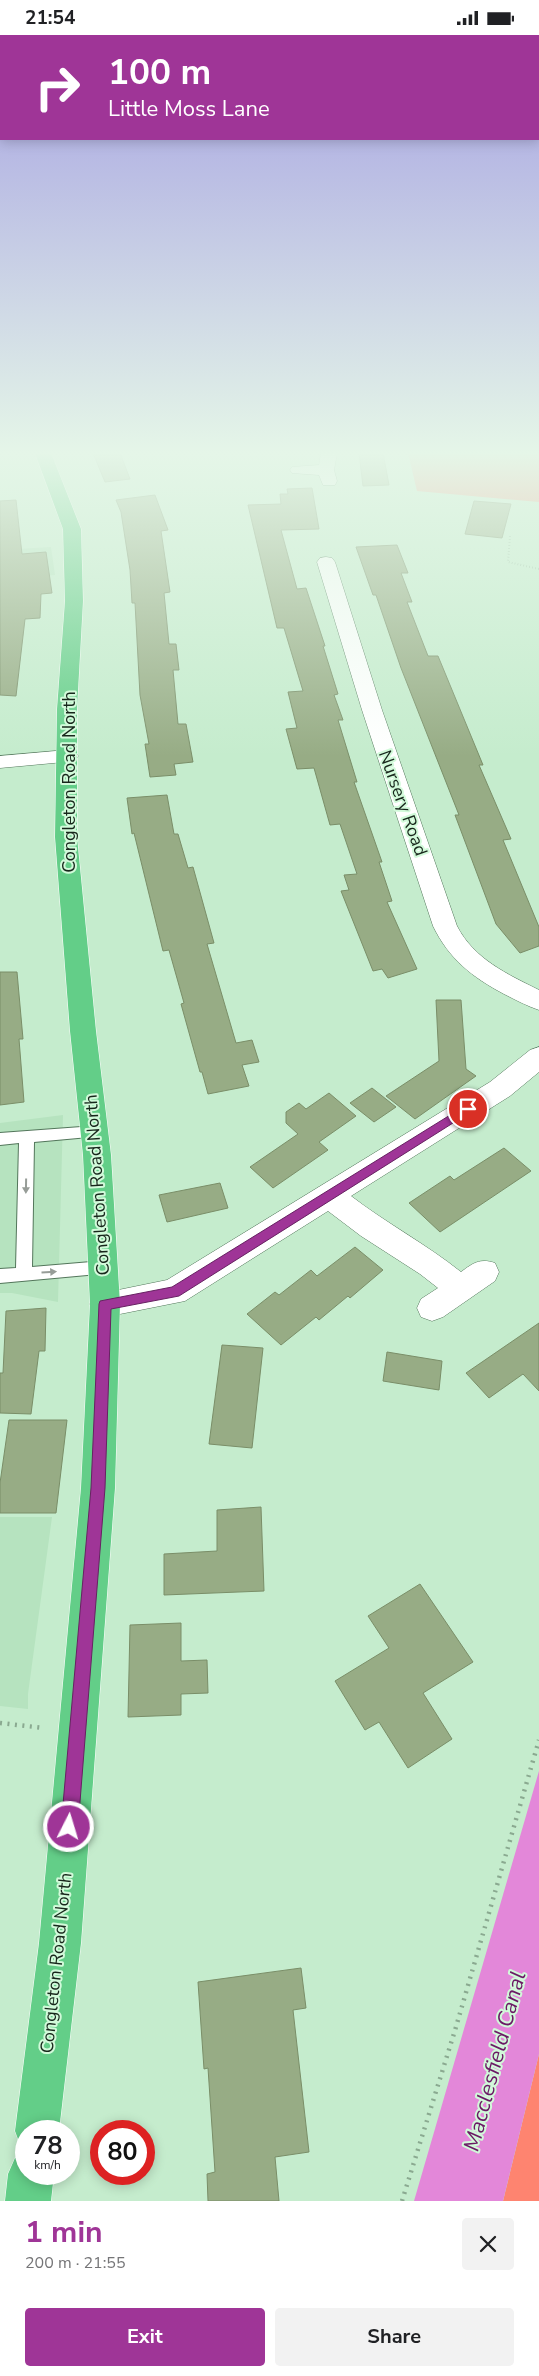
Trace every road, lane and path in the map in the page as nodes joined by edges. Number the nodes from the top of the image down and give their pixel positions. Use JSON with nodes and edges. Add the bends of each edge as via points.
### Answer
{"nodes":[{"id":1,"x":73,"y":554,"type":"edge"},
{"id":2,"x":509,"y":554,"type":"edge"},
{"id":3,"x":326,"y":562,"type":"dead end"},
{"id":4,"x":539,"y":569,"type":"edge"},
{"id":5,"x":67,"y":756,"type":"junction"},
{"id":6,"x":0,"y":762,"type":"edge"},
{"id":7,"x":539,"y":1001,"type":"edge"},
{"id":8,"x":539,"y":1057,"type":"edge"},
{"id":9,"x":95,"y":1132,"type":"junction"},
{"id":10,"x":27,"y":1137,"type":"junction"},
{"id":11,"x":0,"y":1139,"type":"edge"},
{"id":12,"x":329,"y":1195,"type":"junction"},
{"id":13,"x":103,"y":1268,"type":"junction"},
{"id":14,"x":24,"y":1274,"type":"junction"},
{"id":15,"x":0,"y":1275,"type":"edge"},
{"id":16,"x":105,"y":1304,"type":"junction"},
{"id":17,"x":432,"y":1308,"type":"dead end"},
{"id":18,"x":0,"y":1723,"type":"edge"},
{"id":19,"x":77,"y":1731,"type":"junction"},
{"id":20,"x":539,"y":1740,"type":"edge"},
{"id":21,"x":38,"y":2120,"type":"edge"},
{"id":22,"x":30,"y":2185,"type":"edge"},
{"id":23,"x":28,"y":2201,"type":"edge"},
{"id":24,"x":402,"y":2201,"type":"edge"}],
"edges":[{"from":1,"to":5,"type":"highway","name":"Congleton Road North","via":[[74,601]]},
{"from":2,"to":4,"type":"path","via":[[508,562]]},
{"from":3,"to":7,"type":"street","name":"Nursery Road","via":[[443,925],[458,949],[483,970]]},
{"from":5,"to":6,"type":"street"},
{"from":5,"to":9,"type":"highway","name":"Congleton Road North","via":[[66,837]]},
{"from":8,"to":12,"type":"street","via":[[500,1089]]},
{"from":9,"to":10,"type":"lane"},
{"from":9,"to":13,"type":"highway","name":"Congleton Road North"},
{"from":10,"to":11,"type":"lane"},
{"from":10,"to":14,"type":"lane","one_way":true},
{"from":12,"to":16,"type":"street","via":[[174,1292]]},
{"from":12,"to":17,"type":"street","via":[[370,1228],[431,1265],[472,1280]]},
{"from":14,"to":13,"type":"lane","one_way":true},
{"from":13,"to":16,"type":"highway","name":"Congleton Road North"},
{"from":14,"to":15,"type":"lane"},
{"from":16,"to":19,"type":"highway","name":"Congleton Road North","via":[[98,1488]]},
{"from":18,"to":19,"type":"path"},
{"from":19,"to":21,"type":"highway","name":"Congleton Road North","via":[[60,1943]]},
{"from":20,"to":24,"type":"path"},
{"from":22,"to":23,"type":"highway"}]}
